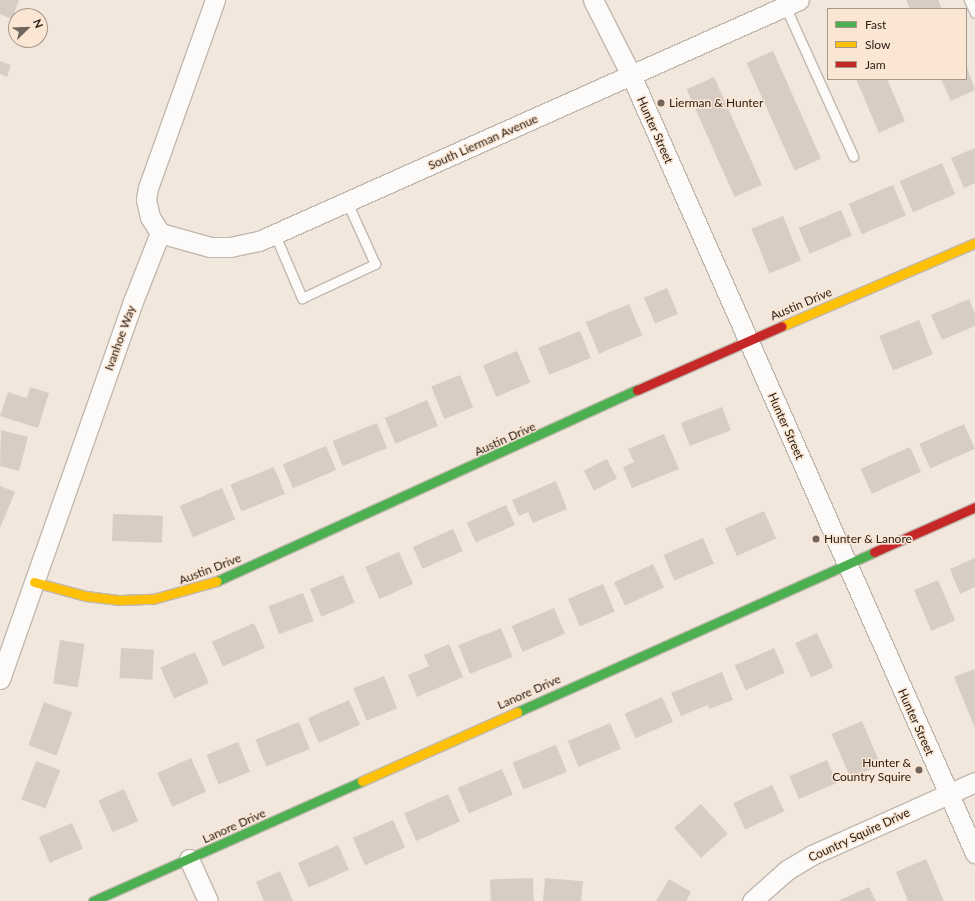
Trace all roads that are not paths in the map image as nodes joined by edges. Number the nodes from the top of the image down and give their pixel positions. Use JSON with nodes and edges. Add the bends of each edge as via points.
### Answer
{"nodes":[{"id":1,"x":215,"y":0,"type":"edge"},
{"id":2,"x":593,"y":0,"type":"edge"},
{"id":3,"x":969,"y":0,"type":"edge"},
{"id":4,"x":792,"y":3,"type":"edge"},
{"id":5,"x":975,"y":13,"type":"edge"},
{"id":6,"x":631,"y":75,"type":"junction"},
{"id":7,"x":853,"y":156,"type":"dead end"},
{"id":8,"x":347,"y":202,"type":"junction"},
{"id":9,"x":160,"y":232,"type":"junction"},
{"id":10,"x":275,"y":235,"type":"junction"},
{"id":11,"x":975,"y":242,"type":"edge"},
{"id":12,"x":748,"y":340,"type":"junction"},
{"id":13,"x":975,"y":506,"type":"edge"},
{"id":14,"x":846,"y":563,"type":"junction"},
{"id":15,"x":34,"y":582,"type":"junction"},
{"id":16,"x":0,"y":679,"type":"edge"},
{"id":17,"x":975,"y":782,"type":"edge"},
{"id":18,"x":948,"y":794,"type":"junction"},
{"id":19,"x":975,"y":854,"type":"edge"},
{"id":20,"x":189,"y":859,"type":"junction"},
{"id":21,"x":93,"y":901,"type":"edge"},
{"id":22,"x":208,"y":901,"type":"edge"},
{"id":23,"x":752,"y":901,"type":"edge"}],
"edges":[{"from":1,"to":9,"type":"street","via":[[148,188],[146,199],[150,217]]},
{"from":2,"to":6,"type":"street","name":"Hunter Street"},
{"from":3,"to":5,"type":"lane"},
{"from":4,"to":6,"type":"street","name":"South Lierman Avenue"},
{"from":4,"to":7,"type":"lane"},
{"from":6,"to":8,"type":"street","name":"South Lierman Avenue"},
{"from":6,"to":12,"type":"street","name":"Hunter Street"},
{"from":8,"to":10,"type":"street","name":"South Lierman Avenue"},
{"from":8,"to":10,"type":"lane","via":[[375,264],[302,298]]},
{"from":9,"to":10,"type":"street","name":"South Lierman Avenue","via":[[210,247],[230,247]]},
{"from":9,"to":15,"type":"street","name":"Ivanhoe Way"},
{"from":11,"to":12,"type":"street","name":"Austin Drive"},
{"from":12,"to":14,"type":"street","name":"Hunter Street"},
{"from":12,"to":15,"type":"street","name":"Austin Drive","via":[[217,581],[153,599],[120,600],[86,596]]},
{"from":13,"to":14,"type":"street","name":"Lanore Drive"},
{"from":14,"to":18,"type":"street","name":"Hunter Street"},
{"from":14,"to":20,"type":"street","name":"Lanore Drive"},
{"from":15,"to":16,"type":"street","name":"Ivanhoe Way"},
{"from":17,"to":18,"type":"street","name":"Country Squire Drive"},
{"from":18,"to":19,"type":"street","name":"Hunter Street"},
{"from":18,"to":23,"type":"street","name":"Country Squire Drive","via":[[812,855],[787,870]]},
{"from":20,"to":21,"type":"street","name":"Lanore Drive"},
{"from":20,"to":22,"type":"street"}]}
